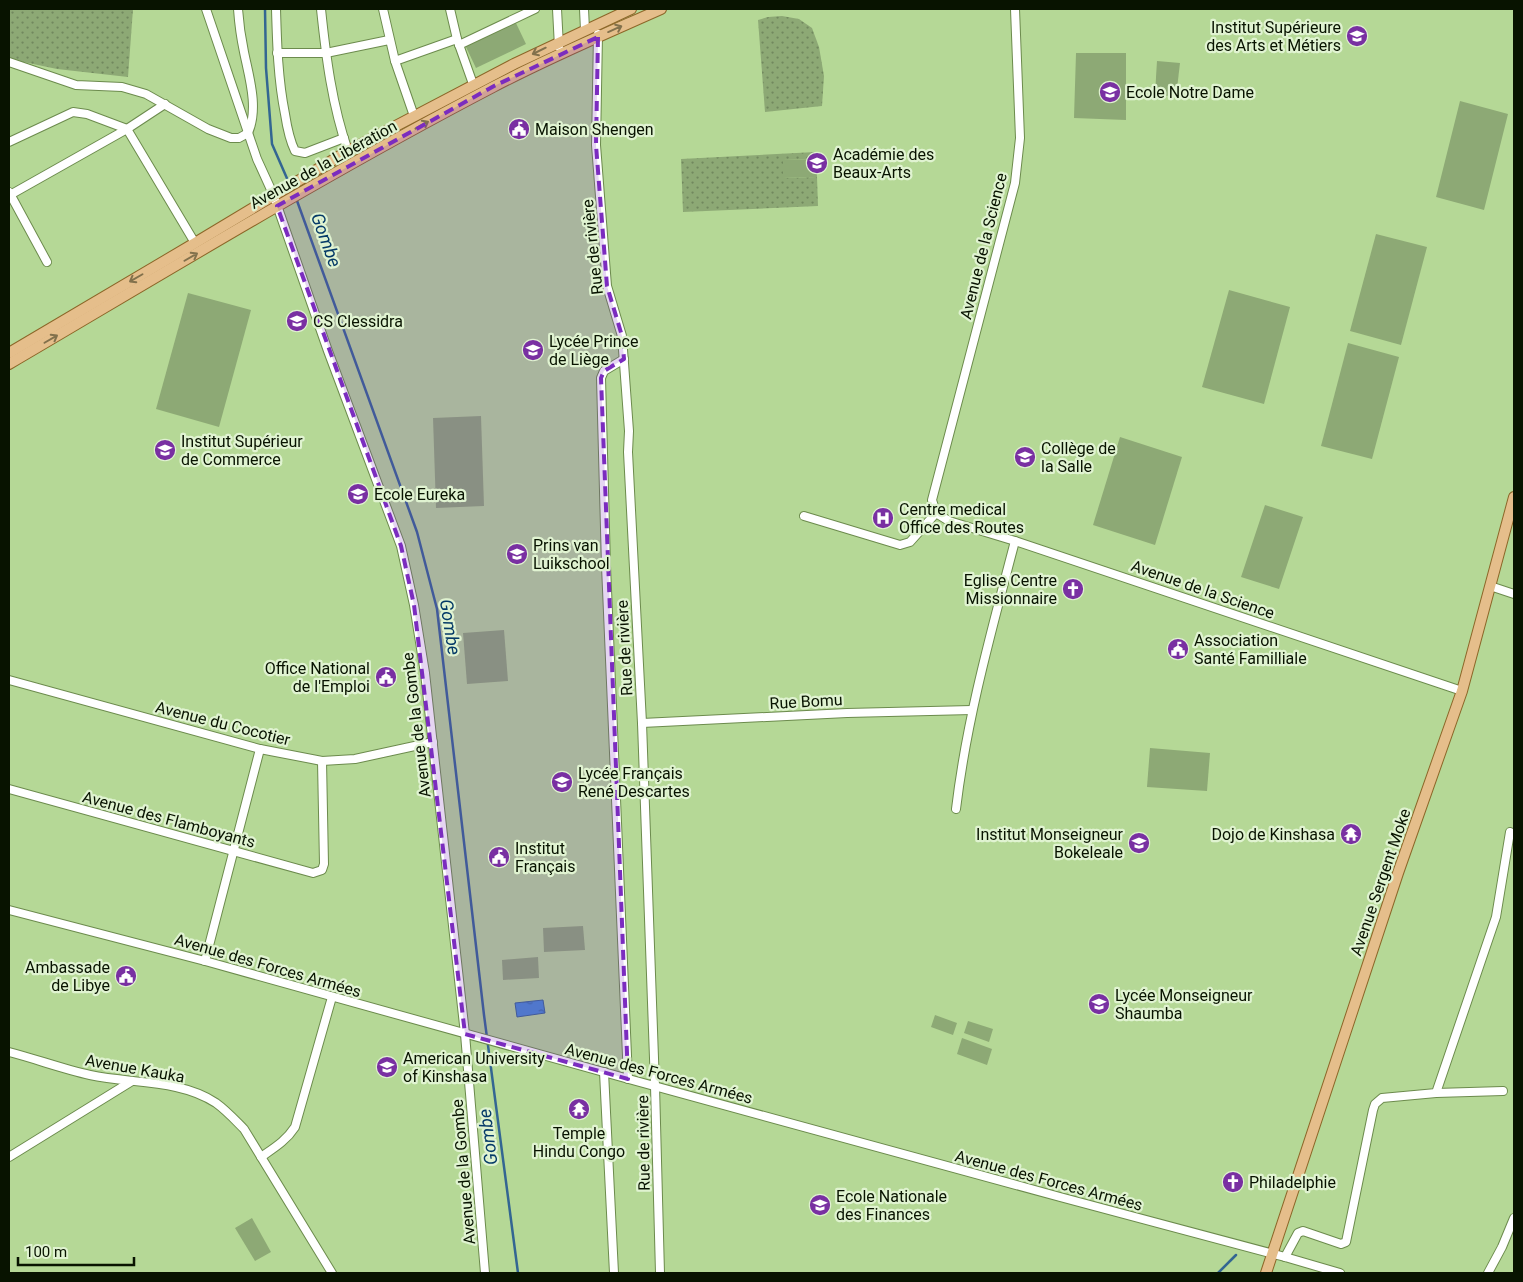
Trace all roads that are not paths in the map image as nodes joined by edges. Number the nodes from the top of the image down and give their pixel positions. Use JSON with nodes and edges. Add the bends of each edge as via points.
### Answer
{"nodes":[{"id":1,"x":206,"y":9,"type":"edge"},
{"id":2,"x":238,"y":9,"type":"edge"},
{"id":3,"x":276,"y":9,"type":"edge"},
{"id":4,"x":322,"y":9,"type":"edge"},
{"id":5,"x":382,"y":9,"type":"edge"},
{"id":6,"x":450,"y":9,"type":"edge"},
{"id":7,"x":535,"y":9,"type":"edge"},
{"id":8,"x":557,"y":9,"type":"edge"},
{"id":9,"x":584,"y":9,"type":"edge"},
{"id":10,"x":661,"y":9,"type":"edge"},
{"id":11,"x":1015,"y":9,"type":"edge"},
{"id":12,"x":628,"y":10,"type":"edge"},
{"id":13,"x":517,"y":13,"type":"edge"},
{"id":14,"x":597,"y":25,"type":"junction"},
{"id":15,"x":585,"y":30,"type":"junction"},
{"id":16,"x":598,"y":37,"type":"junction"},
{"id":17,"x":389,"y":40,"type":"junction"},
{"id":18,"x":458,"y":42,"type":"junction"},
{"id":19,"x":558,"y":42,"type":"junction"},
{"id":20,"x":277,"y":53,"type":"junction"},
{"id":21,"x":326,"y":54,"type":"junction"},
{"id":22,"x":560,"y":54,"type":"junction"},
{"id":23,"x":395,"y":61,"type":"junction"},
{"id":24,"x":9,"y":62,"type":"edge"},
{"id":25,"x":474,"y":84,"type":"junction"},
{"id":26,"x":165,"y":104,"type":"junction"},
{"id":27,"x":414,"y":116,"type":"junction"},
{"id":28,"x":127,"y":129,"type":"junction"},
{"id":29,"x":248,"y":133,"type":"junction"},
{"id":30,"x":344,"y":138,"type":"junction"},
{"id":31,"x":9,"y":142,"type":"edge"},
{"id":32,"x":348,"y":151,"type":"junction"},
{"id":33,"x":278,"y":192,"type":"junction"},
{"id":34,"x":10,"y":193,"type":"edge"},
{"id":35,"x":282,"y":203,"type":"junction"},
{"id":36,"x":195,"y":244,"type":"junction"},
{"id":37,"x":47,"y":262,"type":"dead end"},
{"id":38,"x":9,"y":353,"type":"edge"},
{"id":39,"x":624,"y":359,"type":"junction"},
{"id":40,"x":9,"y":364,"type":"edge"},
{"id":41,"x":1514,"y":497,"type":"edge"},
{"id":42,"x":936,"y":513,"type":"junction"},
{"id":43,"x":804,"y":516,"type":"dead end"},
{"id":44,"x":1015,"y":541,"type":"junction"},
{"id":45,"x":1490,"y":586,"type":"junction"},
{"id":46,"x":1514,"y":594,"type":"edge"},
{"id":47,"x":9,"y":680,"type":"edge"},
{"id":48,"x":1462,"y":691,"type":"junction"},
{"id":49,"x":972,"y":710,"type":"junction"},
{"id":50,"x":642,"y":723,"type":"junction"},
{"id":51,"x":433,"y":742,"type":"junction"},
{"id":52,"x":260,"y":749,"type":"junction"},
{"id":53,"x":322,"y":761,"type":"junction"},
{"id":54,"x":9,"y":789,"type":"edge"},
{"id":55,"x":956,"y":809,"type":"dead end"},
{"id":56,"x":1510,"y":832,"type":"dead end"},
{"id":57,"x":234,"y":852,"type":"junction"},
{"id":58,"x":9,"y":910,"type":"edge"},
{"id":59,"x":205,"y":961,"type":"junction"},
{"id":60,"x":332,"y":997,"type":"junction"},
{"id":61,"x":465,"y":1034,"type":"junction"},
{"id":62,"x":9,"y":1052,"type":"edge"},
{"id":63,"x":604,"y":1072,"type":"junction"},
{"id":64,"x":628,"y":1079,"type":"junction"},
{"id":65,"x":132,"y":1081,"type":"junction"},
{"id":66,"x":655,"y":1086,"type":"junction"},
{"id":67,"x":1503,"y":1091,"type":"dead end"},
{"id":68,"x":1436,"y":1093,"type":"junction"},
{"id":69,"x":9,"y":1156,"type":"edge"},
{"id":70,"x":261,"y":1156,"type":"junction"},
{"id":71,"x":1514,"y":1218,"type":"edge"},
{"id":72,"x":1272,"y":1254,"type":"junction"},
{"id":73,"x":1285,"y":1257,"type":"junction"},
{"id":74,"x":332,"y":1273,"type":"edge"},
{"id":75,"x":485,"y":1273,"type":"edge"},
{"id":76,"x":614,"y":1273,"type":"edge"},
{"id":77,"x":660,"y":1273,"type":"edge"},
{"id":78,"x":1266,"y":1273,"type":"edge"},
{"id":79,"x":1340,"y":1273,"type":"edge"},
{"id":80,"x":1488,"y":1273,"type":"edge"}],
"edges":[{"from":1,"to":29,"type":"street","name":"Avenue de la Gombe"},
{"from":2,"to":29,"type":"street","via":[[252,87]]},
{"from":3,"to":20,"type":"street"},
{"from":4,"to":21,"type":"street"},
{"from":5,"to":17,"type":"street"},
{"from":6,"to":18,"type":"street"},
{"from":7,"to":13,"type":"street"},
{"from":8,"to":19,"type":"street"},
{"from":9,"to":15,"type":"street"},
{"from":16,"to":10,"type":"main road","name":"Avenue de la Libération","one_way":true},
{"from":11,"to":42,"type":"street","name":"Avenue de la Science","via":[[1020,138],[1015,183],[932,500]]},
{"from":12,"to":14,"type":"main road","name":"Avenue de la Libération"},
{"from":13,"to":18,"type":"street"},
{"from":14,"to":15,"type":"main road","name":"Avenue de la Libération"},
{"from":14,"to":16,"type":"street","name":"Rue de rivière"},
{"from":15,"to":19,"type":"main road","name":"Avenue de la Libération"},
{"from":16,"to":22,"type":"main road","name":"Avenue de la Libération"},
{"from":16,"to":39,"type":"street","name":"Rue de rivière","via":[[596,145],[605,267],[607,286],[622,336]]},
{"from":17,"to":21,"type":"street"},
{"from":17,"to":23,"type":"street"},
{"from":18,"to":23,"type":"street"},
{"from":18,"to":25,"type":"street"},
{"from":19,"to":22,"type":"street"},
{"from":19,"to":25,"type":"main road","name":"Avenue de la Libération","one_way":true},
{"from":20,"to":21,"type":"street"},
{"from":20,"to":30,"type":"street","via":[[286,121],[295,151],[305,153]]},
{"from":21,"to":30,"type":"street"},
{"from":35,"to":22,"type":"main road","name":"Avenue de la Libération","one_way":true,"via":[[494,86]]},
{"from":23,"to":27,"type":"street"},
{"from":24,"to":26,"type":"street","via":[[76,85],[130,89]]},
{"from":25,"to":27,"type":"main road","name":"Avenue de la Libération"},
{"from":26,"to":28,"type":"street"},
{"from":26,"to":29,"type":"street","via":[[224,136],[235,138]]},
{"from":27,"to":32,"type":"main road","name":"Avenue de la Libération"},
{"from":28,"to":31,"type":"street","via":[[73,112]]},
{"from":28,"to":34,"type":"street"},
{"from":28,"to":36,"type":"street"},
{"from":29,"to":33,"type":"street","name":"Avenue de la Gombe","via":[[257,159]]},
{"from":30,"to":32,"type":"street"},
{"from":32,"to":33,"type":"main road","name":"Avenue de la Libération"},
{"from":33,"to":35,"type":"street","name":"Avenue de la Gombe"},
{"from":33,"to":36,"type":"main road","name":"Avenue de la Libération"},
{"from":34,"to":37,"type":"street"},
{"from":40,"to":35,"type":"main road","name":"Avenue de la Libération","one_way":true},
{"from":35,"to":51,"type":"street","name":"Avenue de la Gombe","via":[[352,418],[401,546],[414,605]]},
{"from":36,"to":38,"type":"main road","name":"Avenue de la Libération","one_way":true},
{"from":39,"to":50,"type":"street","name":"Rue de rivière"},
{"from":39,"to":64,"type":"street","via":[[604,371],[601,378]]},
{"from":41,"to":45,"type":"main road","name":"Avenue Sergent Moke"},
{"from":42,"to":43,"type":"street","via":[[910,542],[900,545]]},
{"from":42,"to":44,"type":"street","name":"Avenue de la Science","via":[[949,522]]},
{"from":44,"to":48,"type":"street","name":"Avenue de la Science"},
{"from":44,"to":49,"type":"street"},
{"from":45,"to":46,"type":"street"},
{"from":45,"to":48,"type":"main road","name":"Avenue Sergent Moke"},
{"from":47,"to":52,"type":"street","name":"Avenue du Cocotier"},
{"from":48,"to":72,"type":"main road","name":"Avenue Sergent Moke"},
{"from":49,"to":50,"type":"street","name":"Rue Bomu"},
{"from":49,"to":55,"type":"street"},
{"from":50,"to":66,"type":"street","name":"Rue de rivière"},
{"from":51,"to":53,"type":"street","name":"Avenue du Cocotier","via":[[355,758]]},
{"from":51,"to":61,"type":"street","name":"Avenue de la Gombe"},
{"from":52,"to":53,"type":"street","name":"Avenue du Cocotier"},
{"from":52,"to":57,"type":"street"},
{"from":53,"to":57,"type":"street","name":"Avenue des Flamboyants","via":[[322,870],[307,872]]},
{"from":54,"to":57,"type":"street","name":"Avenue des Flamboyants"},
{"from":56,"to":68,"type":"street","via":[[1496,917]]},
{"from":57,"to":59,"type":"street"},
{"from":58,"to":59,"type":"street","name":"Avenue des Forces Armées"},
{"from":59,"to":60,"type":"street","name":"Avenue des Forces Armées"},
{"from":60,"to":61,"type":"street","name":"Avenue des Forces Armées"},
{"from":60,"to":70,"type":"street","via":[[295,1127],[279,1145]]},
{"from":61,"to":63,"type":"street","name":"Avenue des Forces Armées"},
{"from":61,"to":75,"type":"street","name":"Avenue de la Gombe"},
{"from":62,"to":65,"type":"street","name":"Avenue Kauka","via":[[90,1075]]},
{"from":63,"to":64,"type":"street","name":"Avenue des Forces Armées"},
{"from":63,"to":76,"type":"street"},
{"from":64,"to":66,"type":"street","name":"Avenue des Forces Armées"},
{"from":65,"to":69,"type":"street"},
{"from":65,"to":70,"type":"street","name":"Avenue Kauka","via":[[180,1088],[216,1103],[244,1130]]},
{"from":66,"to":72,"type":"street","name":"Avenue des Forces Armées"},
{"from":66,"to":77,"type":"street","name":"Rue de rivière"},
{"from":67,"to":68,"type":"street"},
{"from":68,"to":73,"type":"street","via":[[1378,1100],[1373,1110],[1346,1242],[1341,1244],[1298,1232]]},
{"from":70,"to":74,"type":"street","name":"Avenue Kauka"},
{"from":71,"to":80,"type":"street"},
{"from":72,"to":73,"type":"street","name":"Avenue des Forces Armées"},
{"from":72,"to":78,"type":"main road","name":"Avenue Sergent Moke"},
{"from":73,"to":79,"type":"street","name":"Avenue des Forces Armées"}]}
